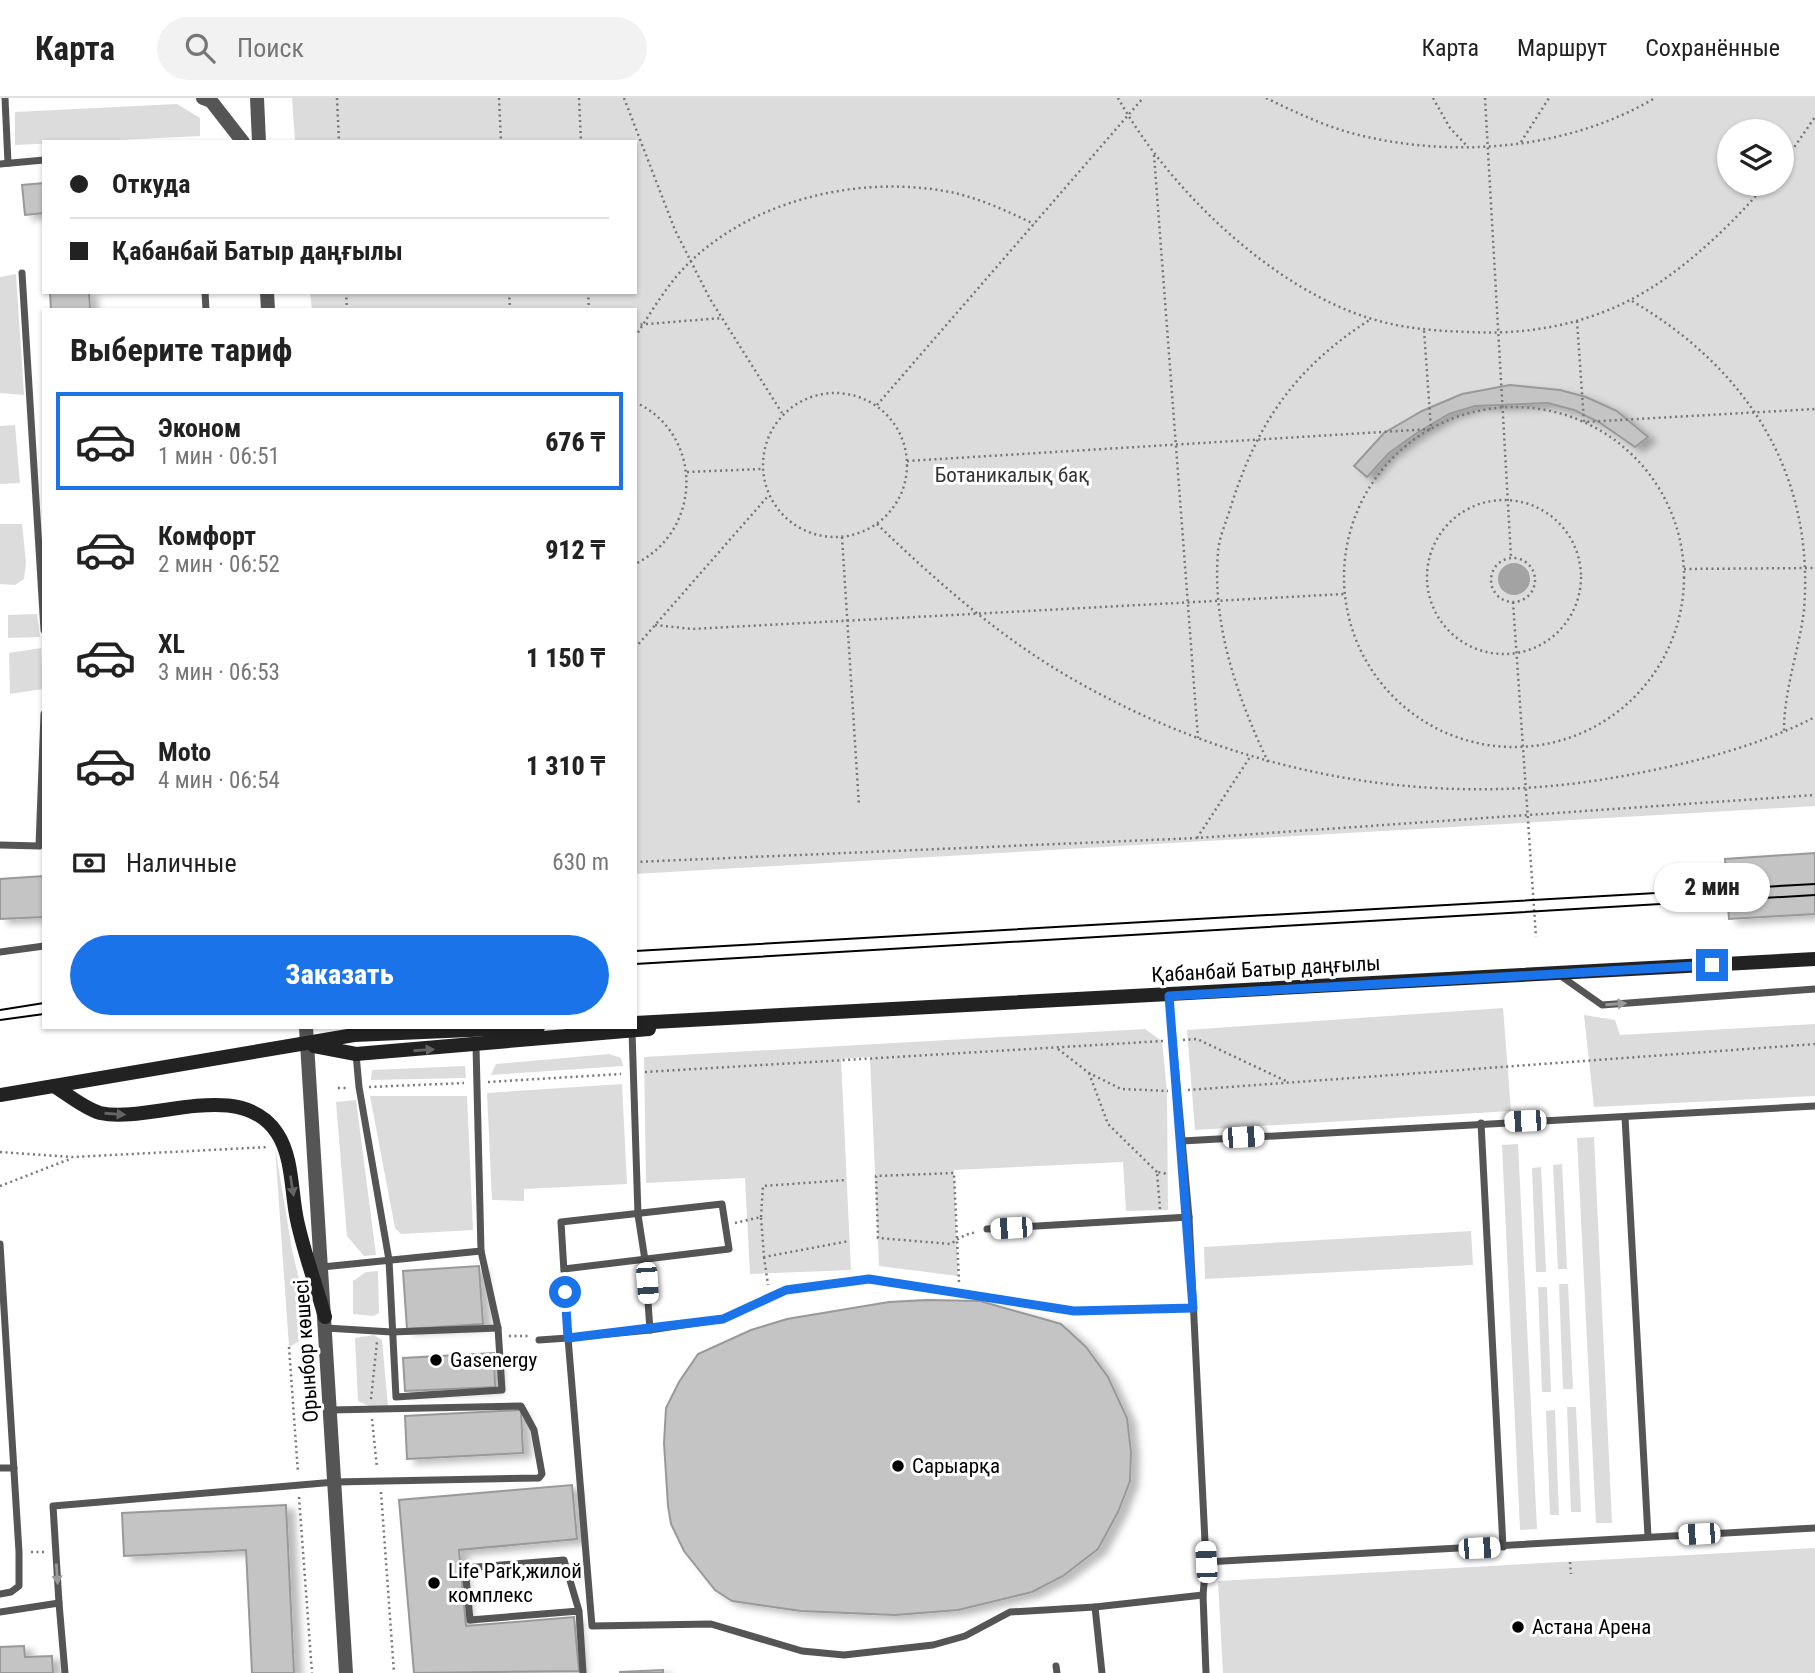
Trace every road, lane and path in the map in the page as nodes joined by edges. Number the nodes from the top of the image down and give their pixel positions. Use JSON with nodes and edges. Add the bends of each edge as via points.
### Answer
{"nodes":[{"id":1,"x":5,"y":98,"type":"edge"},
{"id":2,"x":203,"y":98,"type":"edge"},
{"id":3,"x":257,"y":98,"type":"edge"},
{"id":4,"x":337,"y":98,"type":"edge"},
{"id":5,"x":499,"y":98,"type":"edge"},
{"id":6,"x":579,"y":98,"type":"edge"},
{"id":7,"x":624,"y":98,"type":"edge"},
{"id":8,"x":1118,"y":98,"type":"edge"},
{"id":9,"x":1143,"y":98,"type":"edge"},
{"id":10,"x":1266,"y":98,"type":"edge"},
{"id":11,"x":1433,"y":98,"type":"edge"},
{"id":12,"x":1485,"y":98,"type":"edge"},
{"id":13,"x":1549,"y":98,"type":"edge"},
{"id":14,"x":1655,"y":98,"type":"edge"},
{"id":15,"x":1128,"y":116,"type":"junction"},
{"id":16,"x":1815,"y":117,"type":"edge"},
{"id":17,"x":241,"y":140,"type":"edge"},
{"id":18,"x":259,"y":140,"type":"edge"},
{"id":19,"x":339,"y":140,"type":"edge"},
{"id":20,"x":501,"y":140,"type":"edge"},
{"id":21,"x":581,"y":140,"type":"edge"},
{"id":22,"x":1521,"y":142,"type":"junction"},
{"id":23,"x":1488,"y":146,"type":"junction"},
{"id":24,"x":1468,"y":147,"type":"junction"},
{"id":25,"x":1794,"y":148,"type":"edge"},
{"id":26,"x":1154,"y":154,"type":"junction"},
{"id":27,"x":42,"y":160,"type":"edge"},
{"id":28,"x":4,"y":163,"type":"edge"},
{"id":29,"x":1756,"y":196,"type":"edge"},
{"id":30,"x":1034,"y":224,"type":"junction"},
{"id":31,"x":691,"y":261,"type":"junction"},
{"id":32,"x":22,"y":273,"type":"dead end"},
{"id":33,"x":1631,"y":300,"type":"junction"},
{"id":34,"x":722,"y":318,"type":"junction"},
{"id":35,"x":1371,"y":319,"type":"junction"},
{"id":36,"x":1577,"y":321,"type":"junction"},
{"id":37,"x":643,"y":324,"type":"junction"},
{"id":38,"x":637,"y":325,"type":"edge"},
{"id":39,"x":1424,"y":330,"type":"junction"},
{"id":40,"x":637,"y":334,"type":"edge"},
{"id":41,"x":1497,"y":334,"type":"junction"},
{"id":42,"x":637,"y":403,"type":"edge"},
{"id":43,"x":876,"y":406,"type":"junction"},
{"id":44,"x":1502,"y":408,"type":"junction"},
{"id":45,"x":1815,"y":409,"type":"edge"},
{"id":46,"x":1758,"y":412,"type":"junction"},
{"id":47,"x":782,"y":415,"type":"junction"},
{"id":48,"x":1584,"y":422,"type":"junction"},
{"id":49,"x":1431,"y":429,"type":"junction"},
{"id":50,"x":1256,"y":440,"type":"junction"},
{"id":51,"x":1176,"y":445,"type":"junction"},
{"id":52,"x":907,"y":461,"type":"junction"},
{"id":53,"x":762,"y":468,"type":"junction"},
{"id":54,"x":687,"y":472,"type":"junction"},
{"id":55,"x":769,"y":495,"type":"junction"},
{"id":56,"x":1509,"y":500,"type":"junction"},
{"id":57,"x":877,"y":524,"type":"junction"},
{"id":58,"x":842,"y":537,"type":"junction"},
{"id":59,"x":1511,"y":557,"type":"junction"},
{"id":60,"x":637,"y":563,"type":"edge"},
{"id":61,"x":1806,"y":568,"type":"junction"},
{"id":62,"x":1815,"y":568,"type":"edge"},
{"id":63,"x":1684,"y":569,"type":"junction"},
{"id":64,"x":1344,"y":594,"type":"junction"},
{"id":65,"x":42,"y":598,"type":"edge"},
{"id":66,"x":1219,"y":601,"type":"junction"},
{"id":67,"x":1513,"y":602,"type":"junction"},
{"id":68,"x":1188,"y":603,"type":"junction"},
{"id":69,"x":981,"y":615,"type":"junction"},
{"id":70,"x":847,"y":621,"type":"junction"},
{"id":71,"x":655,"y":625,"type":"junction"},
{"id":72,"x":637,"y":646,"type":"edge"},
{"id":73,"x":1516,"y":653,"type":"junction"},
{"id":74,"x":1815,"y":717,"type":"edge"},
{"id":75,"x":1784,"y":731,"type":"junction"},
{"id":76,"x":1198,"y":738,"type":"junction"},
{"id":77,"x":1522,"y":748,"type":"junction"},
{"id":78,"x":1250,"y":757,"type":"junction"},
{"id":79,"x":42,"y":758,"type":"edge"},
{"id":80,"x":1268,"y":762,"type":"junction"},
{"id":81,"x":1524,"y":790,"type":"junction"},
{"id":82,"x":1815,"y":795,"type":"edge"},
{"id":83,"x":859,"y":806,"type":"dead end"},
{"id":84,"x":1526,"y":815,"type":"junction"},
{"id":85,"x":1196,"y":838,"type":"junction"},
{"id":86,"x":0,"y":845,"type":"edge"},
{"id":87,"x":637,"y":862,"type":"edge"},
{"id":88,"x":1535,"y":937,"type":"dead end"},
{"id":89,"x":42,"y":946,"type":"edge"},
{"id":90,"x":0,"y":952,"type":"edge"},
{"id":91,"x":1815,"y":959,"type":"edge"},
{"id":92,"x":1557,"y":974,"type":"junction"},
{"id":93,"x":1815,"y":989,"type":"edge"},
{"id":94,"x":1169,"y":996,"type":"junction"},
{"id":95,"x":637,"y":1027,"type":"edge"},
{"id":96,"x":306,"y":1029,"type":"edge"},
{"id":97,"x":492,"y":1029,"type":"edge"},
{"id":98,"x":616,"y":1029,"type":"edge"},
{"id":99,"x":633,"y":1029,"type":"edge"},
{"id":100,"x":1174,"y":1040,"type":"junction"},
{"id":101,"x":306,"y":1044,"type":"junction"},
{"id":102,"x":1815,"y":1044,"type":"edge"},
{"id":103,"x":476,"y":1046,"type":"junction"},
{"id":104,"x":356,"y":1054,"type":"junction"},
{"id":105,"x":634,"y":1073,"type":"junction"},
{"id":106,"x":1089,"y":1073,"type":"dead end"},
{"id":107,"x":477,"y":1083,"type":"junction"},
{"id":108,"x":54,"y":1086,"type":"junction"},
{"id":109,"x":359,"y":1087,"type":"junction"},
{"id":110,"x":338,"y":1088,"type":"dead end"},
{"id":111,"x":0,"y":1095,"type":"edge"},
{"id":112,"x":1815,"y":1106,"type":"edge"},
{"id":113,"x":1625,"y":1116,"type":"junction"},
{"id":114,"x":1482,"y":1123,"type":"junction"},
{"id":115,"x":1182,"y":1141,"type":"junction"},
{"id":116,"x":275,"y":1147,"type":"dead end"},
{"id":117,"x":0,"y":1152,"type":"edge"},
{"id":118,"x":74,"y":1157,"type":"junction"},
{"id":119,"x":1157,"y":1172,"type":"junction"},
{"id":120,"x":1168,"y":1174,"type":"dead end"},
{"id":121,"x":846,"y":1180,"type":"dead end"},
{"id":122,"x":0,"y":1186,"type":"edge"},
{"id":123,"x":638,"y":1216,"type":"junction"},
{"id":124,"x":761,"y":1217,"type":"junction"},
{"id":125,"x":1189,"y":1217,"type":"junction"},
{"id":126,"x":1160,"y":1219,"type":"junction"},
{"id":127,"x":725,"y":1225,"type":"junction"},
{"id":128,"x":987,"y":1229,"type":"joint"},
{"id":129,"x":957,"y":1239,"type":"junction"},
{"id":130,"x":849,"y":1241,"type":"dead end"},
{"id":131,"x":0,"y":1244,"type":"edge"},
{"id":132,"x":481,"y":1251,"type":"junction"},
{"id":133,"x":764,"y":1257,"type":"junction"},
{"id":134,"x":388,"y":1260,"type":"junction"},
{"id":135,"x":645,"y":1260,"type":"junction"},
{"id":136,"x":322,"y":1267,"type":"junction"},
{"id":137,"x":564,"y":1269,"type":"junction"},
{"id":138,"x":959,"y":1292,"type":"junction"},
{"id":139,"x":770,"y":1297,"type":"junction"},
{"id":140,"x":1193,"y":1308,"type":"junction"},
{"id":141,"x":326,"y":1323,"type":"junction"},
{"id":142,"x":498,"y":1328,"type":"junction"},
{"id":143,"x":379,"y":1329,"type":"junction"},
{"id":144,"x":650,"y":1330,"type":"junction"},
{"id":145,"x":392,"y":1332,"type":"junction"},
{"id":146,"x":3,"y":1337,"type":"edge"},
{"id":147,"x":499,"y":1337,"type":"junction"},
{"id":148,"x":568,"y":1338,"type":"junction"},
{"id":149,"x":539,"y":1340,"type":"joint"},
{"id":150,"x":289,"y":1347,"type":"dead end"},
{"id":151,"x":371,"y":1409,"type":"junction"},
{"id":152,"x":331,"y":1410,"type":"junction"},
{"id":153,"x":0,"y":1468,"type":"edge"},
{"id":154,"x":14,"y":1468,"type":"junction"},
{"id":155,"x":379,"y":1481,"type":"junction"},
{"id":156,"x":335,"y":1482,"type":"junction"},
{"id":157,"x":299,"y":1485,"type":"junction"},
{"id":158,"x":1815,"y":1528,"type":"edge"},
{"id":159,"x":1648,"y":1536,"type":"junction"},
{"id":160,"x":1503,"y":1547,"type":"junction"},
{"id":161,"x":19,"y":1552,"type":"junction"},
{"id":162,"x":56,"y":1552,"type":"junction"},
{"id":163,"x":1206,"y":1562,"type":"junction"},
{"id":164,"x":1570,"y":1562,"type":"dead end"},
{"id":165,"x":1571,"y":1574,"type":"dead end"},
{"id":166,"x":0,"y":1594,"type":"edge"},
{"id":167,"x":1203,"y":1595,"type":"junction"},
{"id":168,"x":60,"y":1604,"type":"junction"},
{"id":169,"x":1095,"y":1607,"type":"junction"},
{"id":170,"x":579,"y":1611,"type":"junction"},
{"id":171,"x":0,"y":1612,"type":"edge"},
{"id":172,"x":65,"y":1673,"type":"edge"},
{"id":173,"x":312,"y":1673,"type":"edge"},
{"id":174,"x":346,"y":1673,"type":"edge"},
{"id":175,"x":394,"y":1673,"type":"edge"},
{"id":176,"x":583,"y":1673,"type":"edge"},
{"id":177,"x":1102,"y":1673,"type":"edge"},
{"id":178,"x":1206,"y":1673,"type":"edge"}],
"edges":[{"from":1,"to":28,"type":"lane"},
{"from":2,"to":17,"type":"street","via":[[211,101]]},
{"from":3,"to":18,"type":"street"},
{"from":4,"to":19,"type":"path"},
{"from":5,"to":20,"type":"path"},
{"from":6,"to":21,"type":"path"},
{"from":7,"to":31,"type":"path"},
{"from":8,"to":15,"type":"path"},
{"from":9,"to":15,"type":"path"},
{"from":10,"to":24,"type":"path","via":[[1353,133],[1400,143]]},
{"from":11,"to":24,"type":"path","via":[[1450,128]]},
{"from":12,"to":23,"type":"path"},
{"from":13,"to":22,"type":"path"},
{"from":14,"to":22,"type":"path","via":[[1597,124]]},
{"from":15,"to":26,"type":"path"},
{"from":15,"to":30,"type":"path"},
{"from":16,"to":25,"type":"path"},
{"from":22,"to":23,"type":"path"},
{"from":23,"to":24,"type":"path"},
{"from":23,"to":41,"type":"path"},
{"from":26,"to":35,"type":"path","via":[[1200,207],[1260,260]]},
{"from":26,"to":51,"type":"path"},
{"from":27,"to":28,"type":"lane"},
{"from":29,"to":33,"type":"path","via":[[1691,258]]},
{"from":30,"to":31,"type":"path","via":[[999,206],[950,192],[858,187],[769,210],[727,231]]},
{"from":30,"to":43,"type":"path"},
{"from":31,"to":34,"type":"path"},
{"from":31,"to":37,"type":"path"},
{"from":32,"to":65,"type":"lane"},
{"from":33,"to":36,"type":"path"},
{"from":33,"to":46,"type":"path","via":[[1690,340]]},
{"from":34,"to":37,"type":"path"},
{"from":34,"to":47,"type":"path"},
{"from":35,"to":39,"type":"path"},
{"from":35,"to":50,"type":"path","via":[[1333,343],[1267,418]]},
{"from":36,"to":41,"type":"path"},
{"from":36,"to":48,"type":"path"},
{"from":37,"to":38,"type":"path"},
{"from":37,"to":40,"type":"path"},
{"from":39,"to":41,"type":"path"},
{"from":39,"to":49,"type":"path"},
{"from":41,"to":44,"type":"path"},
{"from":42,"to":54,"type":"path","via":[[671,432]]},
{"from":43,"to":47,"type":"path","via":[[861,397],[828,393],[796,404]]},
{"from":43,"to":52,"type":"path","via":[[897,428]]},
{"from":44,"to":48,"type":"path","via":[[1562,413]]},
{"from":44,"to":49,"type":"path","via":[[1453,417]]},
{"from":44,"to":56,"type":"path"},
{"from":45,"to":46,"type":"path"},
{"from":46,"to":48,"type":"path"},
{"from":46,"to":61,"type":"path","via":[[1786,460],[1806,538]]},
{"from":47,"to":53,"type":"path","via":[[767,439]]},
{"from":48,"to":63,"type":"path","via":[[1626,448],[1652,476],[1670,508]]},
{"from":49,"to":50,"type":"path"},
{"from":49,"to":64,"type":"path","via":[[1392,458],[1369,487],[1353,520],[1345,556]]},
{"from":50,"to":51,"type":"path"},
{"from":50,"to":66,"type":"path","via":[[1218,550]]},
{"from":51,"to":52,"type":"path"},
{"from":51,"to":68,"type":"path"},
{"from":52,"to":57,"type":"path","via":[[904,488]]},
{"from":53,"to":54,"type":"path"},
{"from":53,"to":55,"type":"path"},
{"from":54,"to":60,"type":"path","via":[[686,502],[675,529],[656,551]]},
{"from":55,"to":58,"type":"path","via":[[796,527],[816,535]]},
{"from":55,"to":71,"type":"path"},
{"from":56,"to":59,"type":"path"},
{"from":56,"to":73,"type":"path","via":[[1536,508],[1559,524],[1575,548],[1581,575],[1576,603],[1562,627],[1540,645]]},
{"from":56,"to":73,"type":"path","via":[[1488,502],[1456,517],[1438,538],[1427,576],[1433,607],[1449,631],[1485,652]]},
{"from":57,"to":58,"type":"path"},
{"from":57,"to":69,"type":"path","via":[[924,570]]},
{"from":58,"to":70,"type":"path"},
{"from":59,"to":67,"type":"path","via":[[1497,564],[1491,577],[1494,592]]},
{"from":59,"to":67,"type":"path","via":[[1530,565],[1535,578],[1532,592]]},
{"from":61,"to":62,"type":"path"},
{"from":61,"to":63,"type":"path"},
{"from":61,"to":75,"type":"path","via":[[1804,611]]},
{"from":63,"to":77,"type":"path","via":[[1681,616],[1649,683],[1623,709],[1592,729],[1558,743]]},
{"from":64,"to":66,"type":"path"},
{"from":64,"to":77,"type":"path","via":[[1352,630],[1367,663],[1389,693],[1417,718],[1485,746]]},
{"from":66,"to":68,"type":"path"},
{"from":66,"to":80,"type":"path","via":[[1232,677]]},
{"from":67,"to":73,"type":"path"},
{"from":68,"to":69,"type":"path"},
{"from":68,"to":76,"type":"path"},
{"from":69,"to":70,"type":"path"},
{"from":69,"to":76,"type":"path","via":[[1076,682]]},
{"from":70,"to":71,"type":"path","via":[[692,629]]},
{"from":70,"to":83,"type":"path"},
{"from":71,"to":72,"type":"path"},
{"from":73,"to":77,"type":"path"},
{"from":74,"to":75,"type":"path"},
{"from":75,"to":81,"type":"path","via":[[1657,770]]},
{"from":76,"to":78,"type":"path"},
{"from":77,"to":81,"type":"path"},
{"from":78,"to":80,"type":"path"},
{"from":78,"to":85,"type":"path"},
{"from":79,"to":86,"type":"lane","via":[[38,846]]},
{"from":80,"to":81,"type":"path","via":[[1385,785]]},
{"from":81,"to":84,"type":"path"},
{"from":82,"to":84,"type":"path"},
{"from":84,"to":85,"type":"path"},
{"from":84,"to":88,"type":"path"},
{"from":85,"to":87,"type":"path"},
{"from":89,"to":90,"type":"lane"},
{"from":91,"to":92,"type":"main road","name":"Қабанбай Батыр даңғылы"},
{"from":92,"to":93,"type":"lane","one_way":true,"via":[[1602,1005]]},
{"from":92,"to":94,"type":"main road","name":"Қабанбай Батыр даңғылы"},
{"from":94,"to":95,"type":"main road","name":"Қабанбай Батыр даңғылы"},
{"from":94,"to":100,"type":"lane"},
{"from":96,"to":101,"type":"street","name":"Орынбор көшесі"},
{"from":97,"to":101,"type":"main road","name":"Қабанбай Батыр даңғылы","via":[[355,1035]]},
{"from":98,"to":103,"type":"main road","name":"Қабанбай Батыр даңғылы"},
{"from":99,"to":105,"type":"lane"},
{"from":100,"to":102,"type":"path","via":[[1196,1039],[1288,1082]]},
{"from":100,"to":105,"type":"path"},
{"from":100,"to":115,"type":"lane"},
{"from":101,"to":104,"type":"main road","name":"Қабанбай Батыр даңғылы"},
{"from":101,"to":108,"type":"main road","name":"Қабанбай Батыр даңғылы"},
{"from":101,"to":136,"type":"street","name":"Орынбор көшесі"},
{"from":104,"to":103,"type":"main road","name":"Қабанбай Батыр даңғылы","one_way":true},
{"from":103,"to":107,"type":"lane"},
{"from":104,"to":109,"type":"lane"},
{"from":105,"to":107,"type":"path"},
{"from":105,"to":123,"type":"lane"},
{"from":106,"to":119,"type":"path","via":[[1108,1124]]},
{"from":107,"to":109,"type":"path"},
{"from":107,"to":132,"type":"lane"},
{"from":108,"to":111,"type":"main road","name":"Қабанбай Батыр даңғылы"},
{"from":108,"to":141,"type":"main road","one_way":true,"via":[[98,1112],[126,1115],[218,1104],[265,1121],[283,1145],[299,1230]]},
{"from":109,"to":110,"type":"path"},
{"from":109,"to":134,"type":"lane"},
{"from":112,"to":113,"type":"lane"},
{"from":113,"to":114,"type":"lane"},
{"from":113,"to":159,"type":"lane"},
{"from":114,"to":115,"type":"lane"},
{"from":114,"to":160,"type":"lane"},
{"from":115,"to":125,"type":"lane"},
{"from":116,"to":118,"type":"path"},
{"from":117,"to":118,"type":"path"},
{"from":118,"to":122,"type":"path"},
{"from":119,"to":120,"type":"path"},
{"from":119,"to":126,"type":"path"},
{"from":121,"to":124,"type":"path","via":[[763,1186]]},
{"from":123,"to":127,"type":"lane","via":[[722,1204]]},
{"from":123,"to":135,"type":"lane"},
{"from":123,"to":137,"type":"lane","via":[[561,1222]]},
{"from":124,"to":127,"type":"path"},
{"from":124,"to":133,"type":"path"},
{"from":125,"to":126,"type":"lane"},
{"from":125,"to":140,"type":"lane"},
{"from":126,"to":128,"type":"lane"},
{"from":127,"to":135,"type":"lane","via":[[729,1249]]},
{"from":128,"to":129,"type":"path"},
{"from":129,"to":129,"type":"path","via":[[954,1173],[876,1176],[878,1238],[951,1244]]},
{"from":129,"to":138,"type":"path"},
{"from":130,"to":133,"type":"path"},
{"from":131,"to":146,"type":"lane"},
{"from":132,"to":134,"type":"lane"},
{"from":132,"to":142,"type":"lane"},
{"from":133,"to":139,"type":"path"},
{"from":134,"to":136,"type":"lane"},
{"from":134,"to":145,"type":"lane"},
{"from":135,"to":137,"type":"lane"},
{"from":135,"to":144,"type":"lane"},
{"from":136,"to":141,"type":"street","name":"Орынбор көшесі"},
{"from":137,"to":148,"type":"lane"},
{"from":138,"to":139,"type":"lane","via":[[869,1279],[786,1290]]},
{"from":138,"to":140,"type":"lane","via":[[1074,1311]]},
{"from":139,"to":144,"type":"lane","via":[[723,1319]]},
{"from":140,"to":163,"type":"lane"},
{"from":141,"to":143,"type":"lane"},
{"from":141,"to":152,"type":"street","name":"Орынбор көшесі"},
{"from":142,"to":145,"type":"lane"},
{"from":142,"to":147,"type":"lane"},
{"from":143,"to":145,"type":"lane"},
{"from":143,"to":151,"type":"path"},
{"from":144,"to":148,"type":"lane"},
{"from":145,"to":147,"type":"lane","via":[[396,1397],[502,1390]]},
{"from":146,"to":154,"type":"lane"},
{"from":147,"to":149,"type":"path","via":[[528,1335]]},
{"from":148,"to":149,"type":"lane"},
{"from":148,"to":169,"type":"lane","via":[[593,1626],[711,1624],[802,1651],[844,1655],[954,1639],[1010,1612]]},
{"from":150,"to":157,"type":"path"},
{"from":151,"to":152,"type":"lane"},
{"from":151,"to":155,"type":"path"},
{"from":151,"to":155,"type":"lane","via":[[521,1406],[534,1430],[542,1474],[540,1478]]},
{"from":152,"to":156,"type":"street","name":"Орынбор көшесі"},
{"from":153,"to":154,"type":"lane"},
{"from":154,"to":161,"type":"lane"},
{"from":155,"to":156,"type":"lane"},
{"from":155,"to":175,"type":"path"},
{"from":156,"to":157,"type":"lane"},
{"from":156,"to":174,"type":"street","name":"Орынбор көшесі"},
{"from":157,"to":162,"type":"lane","via":[[53,1506]]},
{"from":157,"to":173,"type":"path"},
{"from":158,"to":159,"type":"lane"},
{"from":159,"to":160,"type":"lane"},
{"from":160,"to":163,"type":"lane"},
{"from":161,"to":162,"type":"path"},
{"from":161,"to":166,"type":"lane","via":[[19,1586]]},
{"from":162,"to":168,"type":"lane","one_way":true},
{"from":163,"to":167,"type":"lane"},
{"from":164,"to":165,"type":"path"},
{"from":167,"to":169,"type":"lane"},
{"from":167,"to":178,"type":"lane"},
{"from":168,"to":171,"type":"lane"},
{"from":168,"to":172,"type":"lane"},
{"from":169,"to":177,"type":"lane"},
{"from":170,"to":170,"type":"lane","via":[[564,1559],[465,1568],[470,1620]]},
{"from":170,"to":176,"type":"lane"}]}
